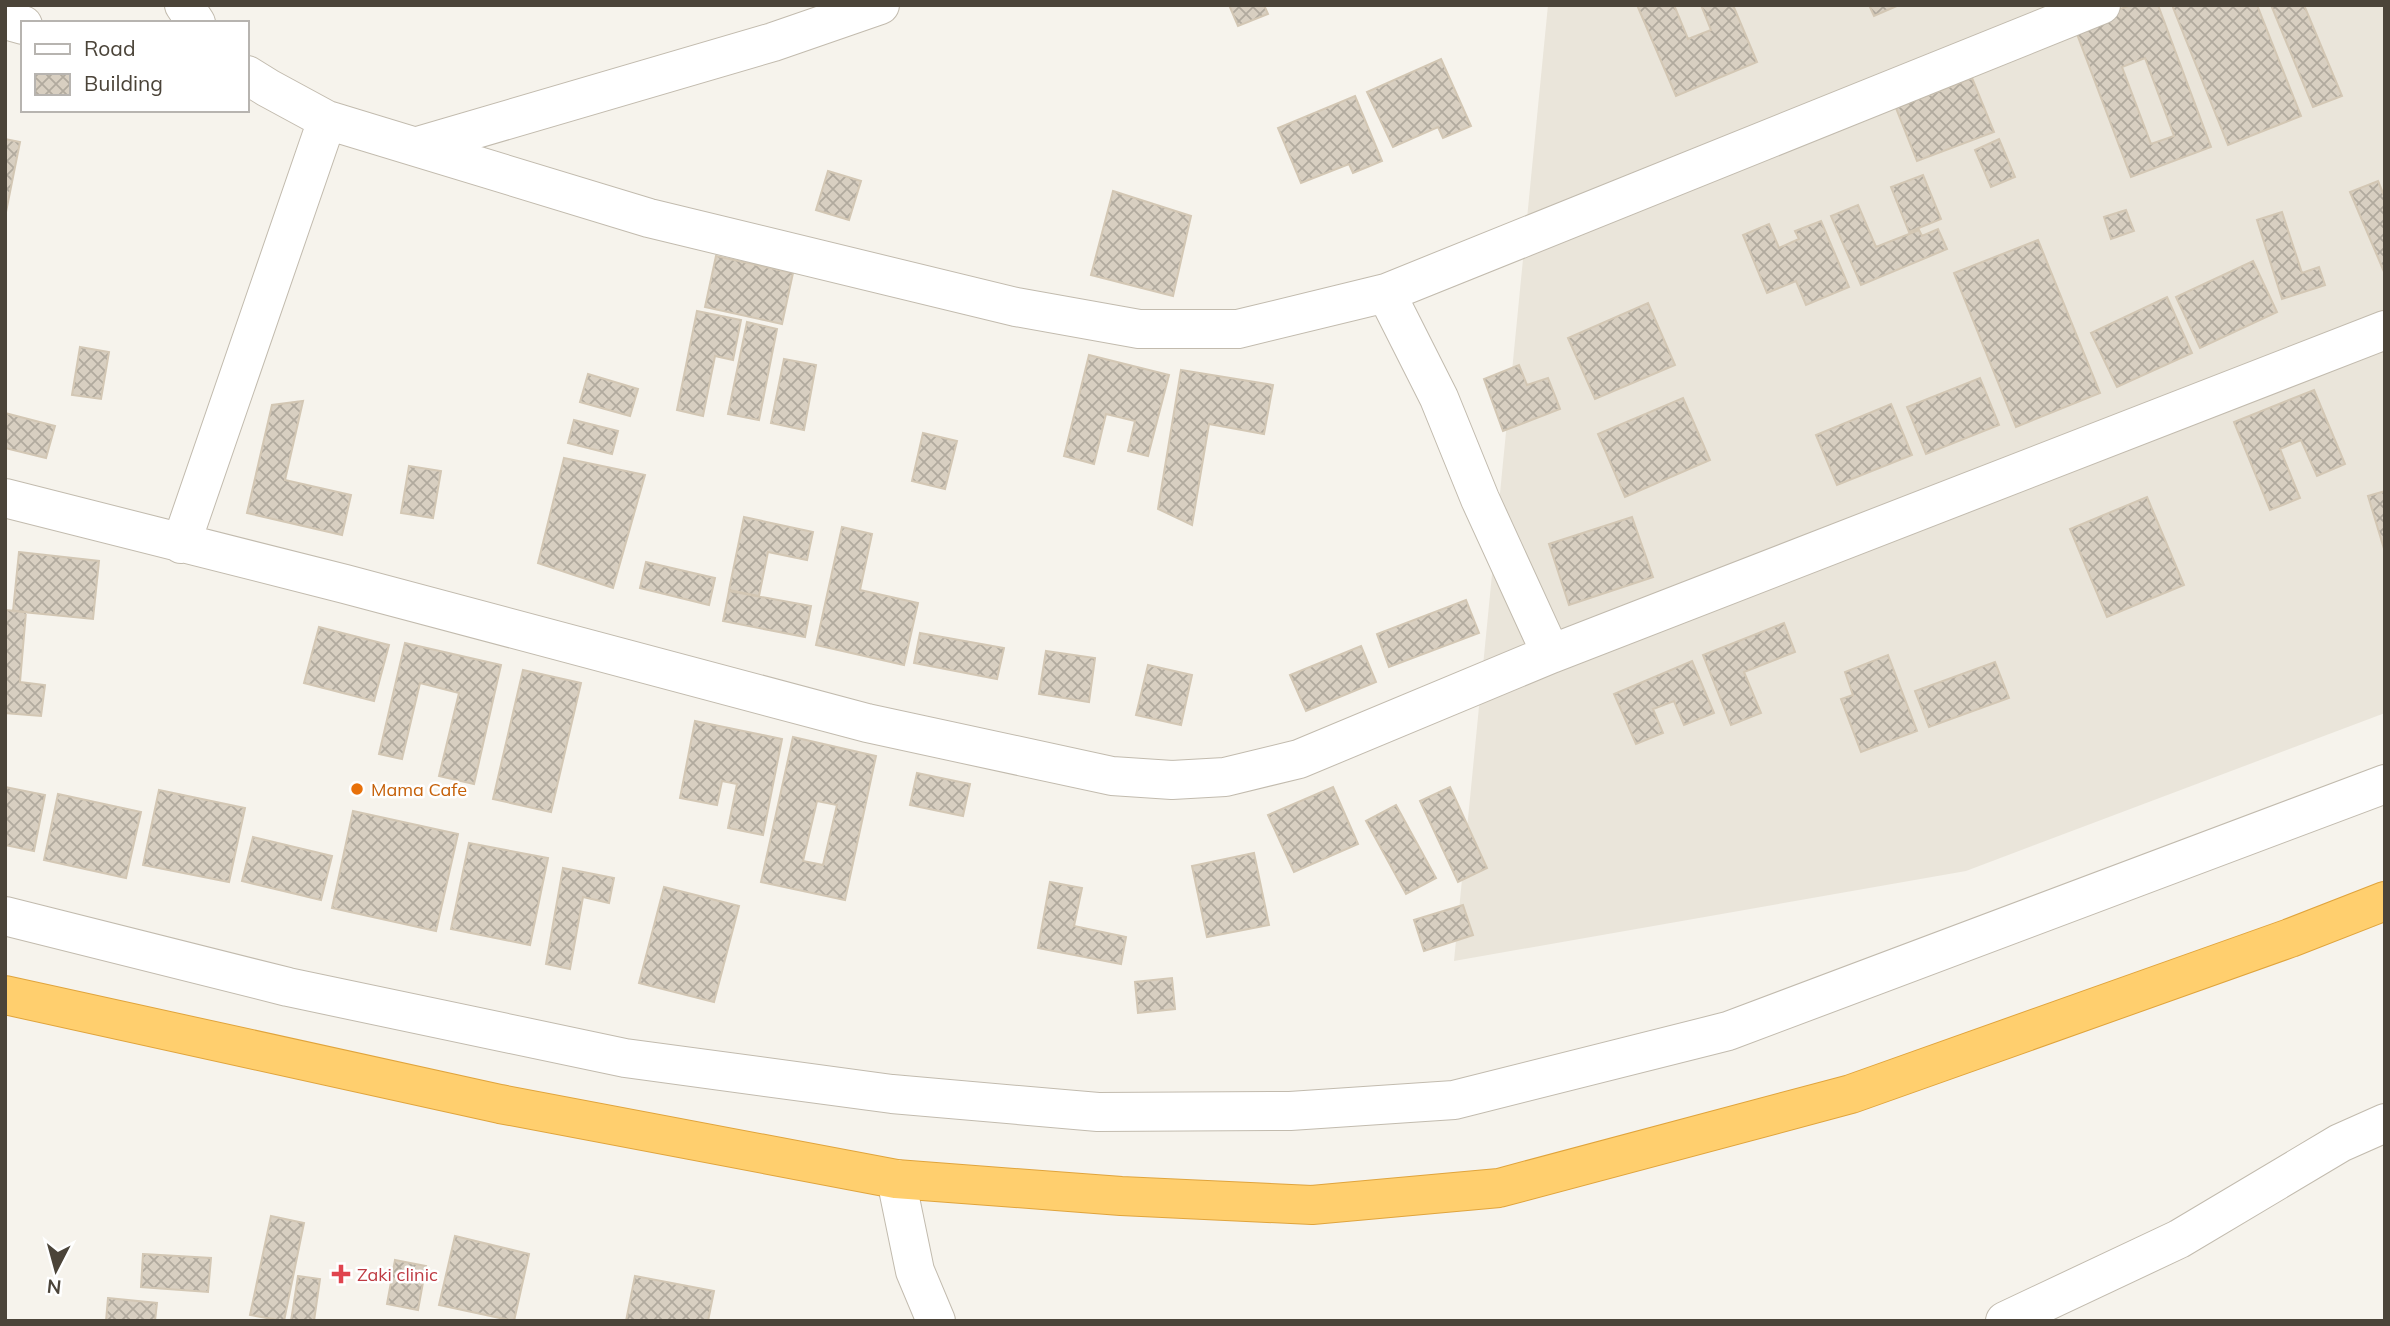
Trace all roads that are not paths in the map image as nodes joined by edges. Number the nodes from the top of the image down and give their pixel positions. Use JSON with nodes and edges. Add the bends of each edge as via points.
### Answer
{"nodes":[{"id":1,"x":184,"y":5,"type":"edge"},
{"id":2,"x":880,"y":5,"type":"edge"},
{"id":3,"x":2101,"y":5,"type":"edge"},
{"id":4,"x":196,"y":21,"type":"edge"},
{"id":5,"x":254,"y":82,"type":"edge"},
{"id":6,"x":327,"y":120,"type":"junction"},
{"id":7,"x":418,"y":146,"type":"junction"},
{"id":8,"x":1386,"y":293,"type":"junction"},
{"id":9,"x":2385,"y":330,"type":"edge"},
{"id":10,"x":5,"y":498,"type":"edge"},
{"id":11,"x":181,"y":544,"type":"junction"},
{"id":12,"x":1551,"y":654,"type":"junction"},
{"id":13,"x":2385,"y":784,"type":"edge"},
{"id":14,"x":2385,"y":901,"type":"edge"},
{"id":15,"x":5,"y":916,"type":"edge"},
{"id":16,"x":5,"y":995,"type":"edge"},
{"id":17,"x":2385,"y":1123,"type":"edge"},
{"id":18,"x":896,"y":1179,"type":"junction"},
{"id":19,"x":936,"y":1321,"type":"edge"},
{"id":20,"x":2005,"y":1321,"type":"edge"}],
"edges":[{"from":1,"to":4,"type":"street"},
{"from":2,"to":7,"type":"street","via":[[773,42]]},
{"from":3,"to":8,"type":"street"},
{"from":5,"to":6,"type":"street"},
{"from":6,"to":7,"type":"street"},
{"from":6,"to":11,"type":"street"},
{"from":7,"to":8,"type":"street","via":[[649,218],[1016,307],[1139,330],[1238,329]]},
{"from":8,"to":12,"type":"street","via":[[1439,398]]},
{"from":9,"to":12,"type":"street"},
{"from":10,"to":11,"type":"street"},
{"from":11,"to":12,"type":"street","via":[[867,723],[1112,776],[1225,777],[1299,759]]},
{"from":13,"to":15,"type":"street","via":[[1728,1031],[1454,1100],[1290,1111],[1098,1112],[892,1094],[625,1058],[288,987]]},
{"from":14,"to":18,"type":"highway","via":[[1851,1094],[1499,1188],[1312,1205]]},
{"from":16,"to":18,"type":"highway","via":[[500,1104]]},
{"from":17,"to":20,"type":"street","via":[[2340,1143],[2179,1239]]},
{"from":18,"to":19,"type":"street","via":[[915,1271]]}]}
